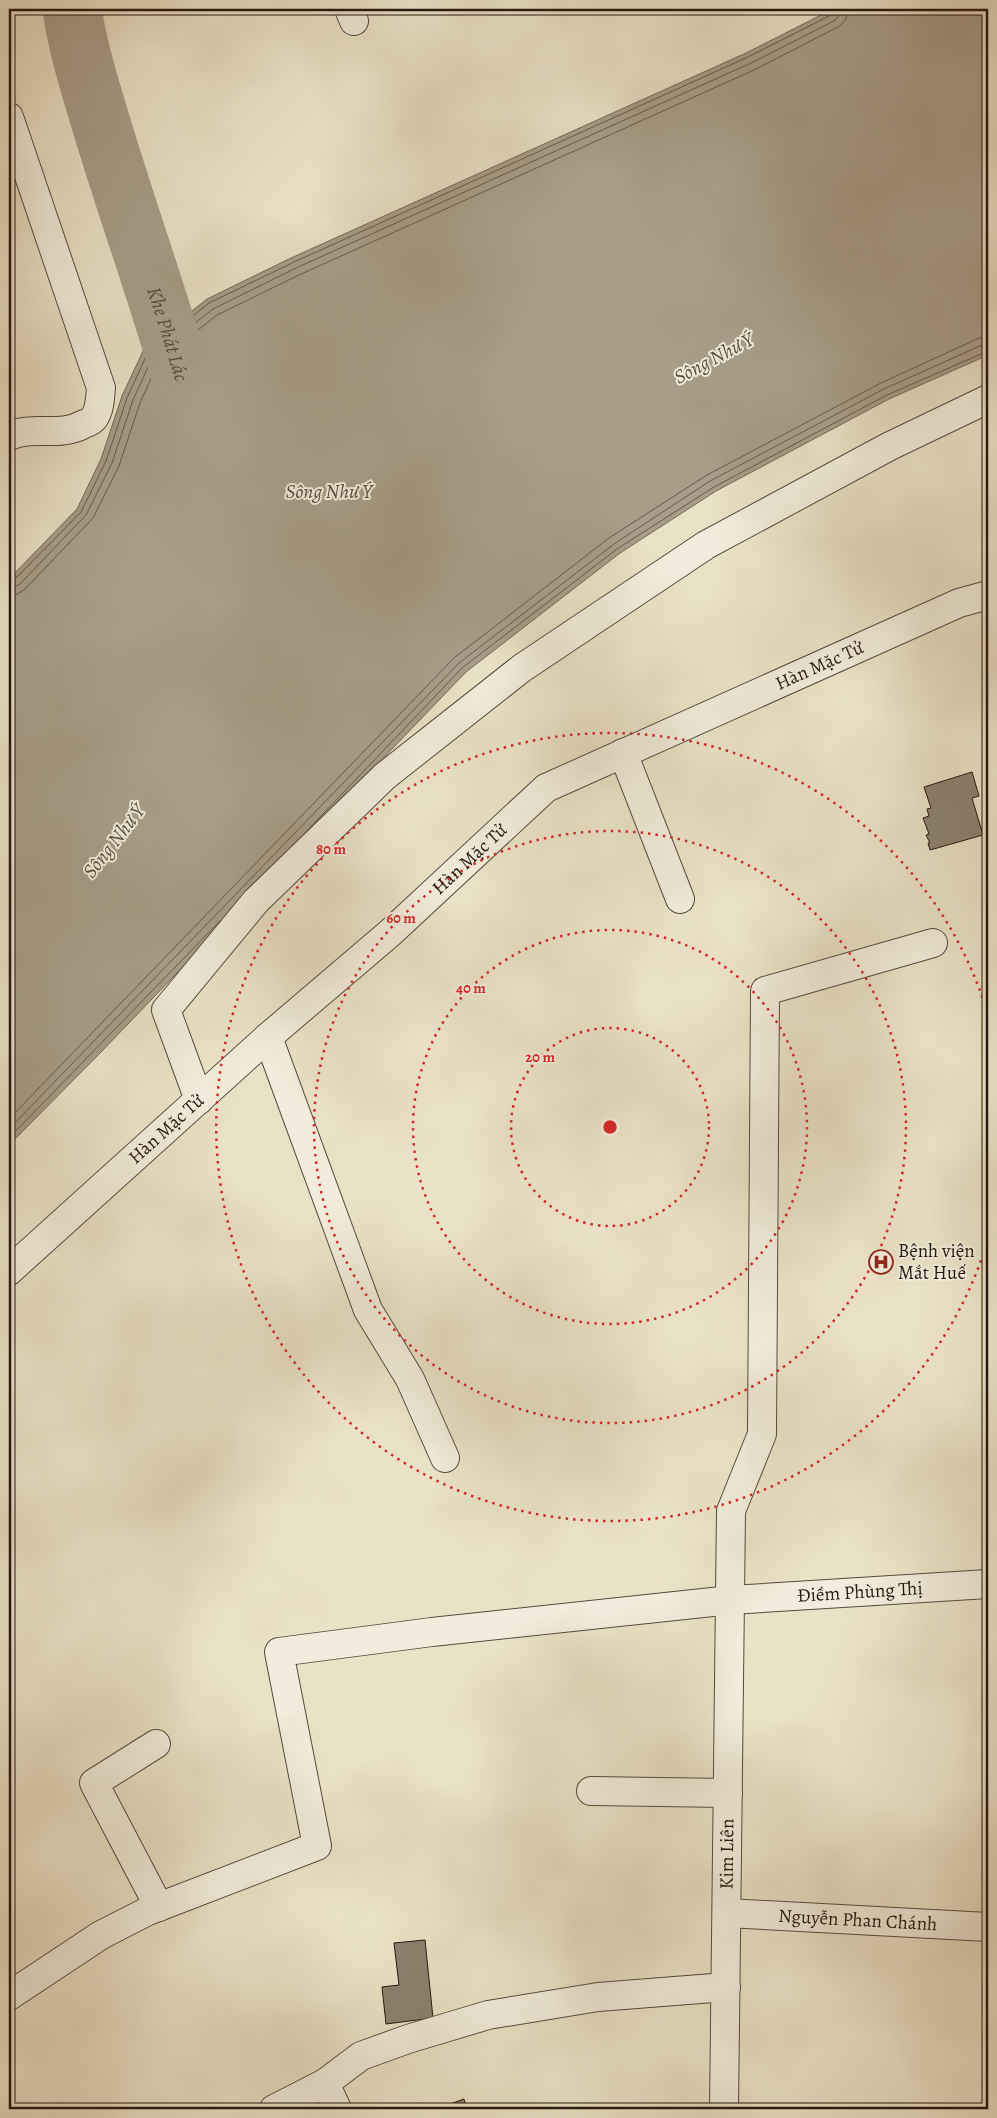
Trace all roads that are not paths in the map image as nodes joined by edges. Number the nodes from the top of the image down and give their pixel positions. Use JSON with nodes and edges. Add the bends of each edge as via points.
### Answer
{"nodes":[{"id":1,"x":9,"y":117,"type":"edge"},
{"id":2,"x":988,"y":399,"type":"edge"},
{"id":3,"x":9,"y":436,"type":"edge"},
{"id":4,"x":988,"y":595,"type":"edge"},
{"id":5,"x":624,"y":753,"type":"junction"},
{"id":6,"x":680,"y":899,"type":"dead end"},
{"id":7,"x":933,"y":943,"type":"dead end"},
{"id":8,"x":268,"y":1037,"type":"junction"},
{"id":9,"x":199,"y":1100,"type":"junction"},
{"id":10,"x":9,"y":1271,"type":"edge"},
{"id":11,"x":445,"y":1458,"type":"dead end"},
{"id":12,"x":988,"y":1584,"type":"edge"},
{"id":13,"x":731,"y":1600,"type":"junction"},
{"id":14,"x":156,"y":1744,"type":"dead end"},
{"id":15,"x":591,"y":1792,"type":"dead end"},
{"id":16,"x":728,"y":1793,"type":"junction"},
{"id":17,"x":159,"y":1907,"type":"junction"},
{"id":18,"x":727,"y":1913,"type":"junction"},
{"id":19,"x":988,"y":1927,"type":"edge"},
{"id":20,"x":726,"y":1987,"type":"junction"},
{"id":21,"x":9,"y":1996,"type":"edge"},
{"id":22,"x":325,"y":2083,"type":"junction"},
{"id":23,"x":274,"y":2109,"type":"edge"},
{"id":24,"x":337,"y":2109,"type":"edge"},
{"id":25,"x":724,"y":2109,"type":"edge"}],
"edges":[{"from":1,"to":3,"type":"street","via":[[101,388],[94,418],[76,429],[17,432]]},
{"from":2,"to":9,"type":"street","via":[[890,446],[706,545],[522,668],[385,776],[256,901],[166,1010]]},
{"from":4,"to":5,"type":"street","name":"Hàn Mặc Tử","via":[[959,603]]},
{"from":5,"to":6,"type":"street"},
{"from":5,"to":8,"type":"street","name":"Hàn Mặc Tử","via":[[546,788],[390,933]]},
{"from":7,"to":13,"type":"street","name":"Kim Liên","via":[[765,991],[762,1434],[731,1511]]},
{"from":8,"to":9,"type":"street","name":"Hàn Mặc Tử"},
{"from":8,"to":11,"type":"street","via":[[368,1310],[410,1379]]},
{"from":9,"to":10,"type":"street","name":"Hàn Mặc Tử"},
{"from":12,"to":13,"type":"street","name":"Điềm Phùng Thị"},
{"from":13,"to":16,"type":"street","name":"Kim Liên"},
{"from":13,"to":17,"type":"street","name":"Điềm Phùng Thị","via":[[279,1652],[316,1846]]},
{"from":14,"to":17,"type":"street","via":[[94,1783]]},
{"from":15,"to":16,"type":"street"},
{"from":16,"to":18,"type":"street","name":"Kim Liên"},
{"from":17,"to":21,"type":"street","via":[[101,1935]]},
{"from":18,"to":19,"type":"street","name":"Nguyễn Phan Chánh"},
{"from":18,"to":20,"type":"street","name":"Kim Liên"},
{"from":20,"to":22,"type":"street","via":[[598,1997],[488,2015],[361,2056]]},
{"from":20,"to":25,"type":"street","name":"Kim Liên"},
{"from":22,"to":23,"type":"street"},
{"from":22,"to":24,"type":"street"}]}
